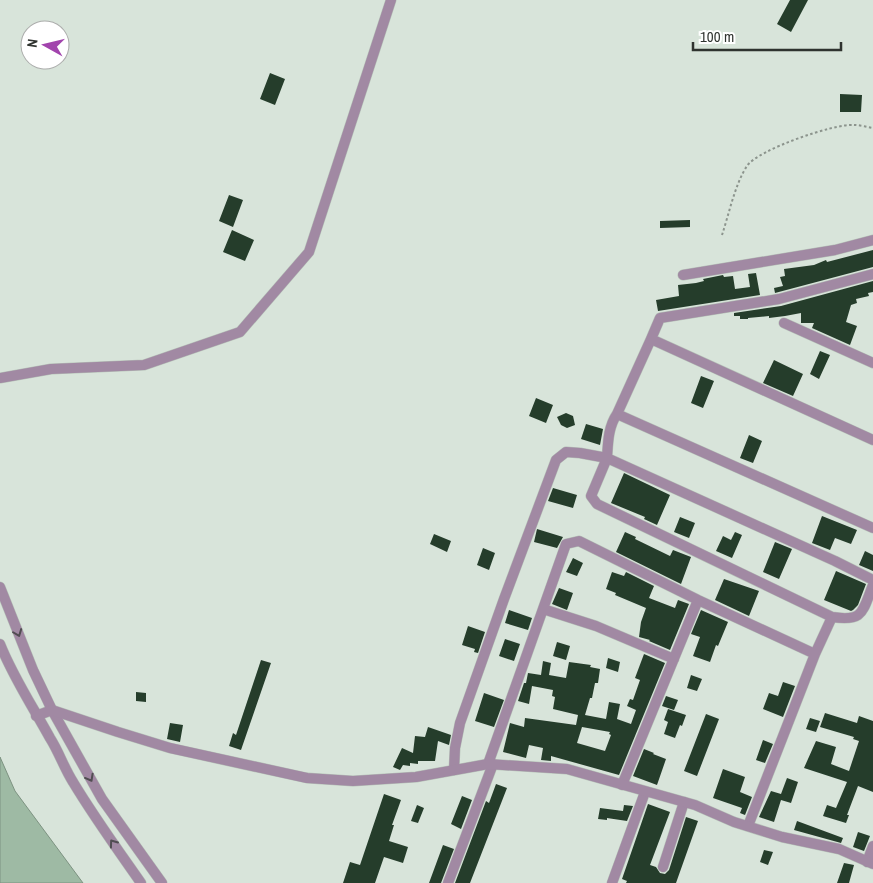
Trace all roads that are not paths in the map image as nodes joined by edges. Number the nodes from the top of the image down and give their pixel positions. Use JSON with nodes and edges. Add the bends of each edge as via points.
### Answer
{"nodes":[{"id":1,"x":391,"y":0,"type":"edge"},
{"id":2,"x":873,"y":240,"type":"edge"},
{"id":3,"x":873,"y":274,"type":"edge"},
{"id":4,"x":682,"y":275,"type":"dead end"},
{"id":5,"x":784,"y":323,"type":"dead end"},
{"id":6,"x":651,"y":339,"type":"junction"},
{"id":7,"x":873,"y":363,"type":"edge"},
{"id":8,"x":0,"y":378,"type":"edge"},
{"id":9,"x":617,"y":414,"type":"junction"},
{"id":10,"x":873,"y":440,"type":"edge"},
{"id":11,"x":606,"y":458,"type":"junction"},
{"id":12,"x":873,"y":528,"type":"edge"},
{"id":13,"x":873,"y":580,"type":"edge"},
{"id":14,"x":873,"y":585,"type":"edge"},
{"id":15,"x":0,"y":587,"type":"edge"},
{"id":16,"x":698,"y":600,"type":"junction"},
{"id":17,"x":543,"y":609,"type":"junction"},
{"id":18,"x":832,"y":616,"type":"junction"},
{"id":19,"x":0,"y":644,"type":"edge"},
{"id":20,"x":815,"y":654,"type":"junction"},
{"id":21,"x":674,"y":659,"type":"junction"},
{"id":22,"x":52,"y":710,"type":"junction"},
{"id":23,"x":36,"y":716,"type":"junction"},
{"id":24,"x":491,"y":764,"type":"junction"},
{"id":25,"x":454,"y":770,"type":"junction"},
{"id":26,"x":622,"y":785,"type":"junction"},
{"id":27,"x":646,"y":792,"type":"junction"},
{"id":28,"x":684,"y":802,"type":"junction"},
{"id":29,"x":748,"y":826,"type":"junction"},
{"id":30,"x":873,"y":846,"type":"edge"},
{"id":31,"x":870,"y":863,"type":"edge"},
{"id":32,"x":663,"y":866,"type":"dead end"},
{"id":33,"x":141,"y":883,"type":"edge"},
{"id":34,"x":162,"y":883,"type":"edge"},
{"id":35,"x":448,"y":883,"type":"edge"},
{"id":36,"x":612,"y":883,"type":"edge"}],
"edges":[{"from":1,"to":8,"type":"street","via":[[309,252],[240,332],[144,365],[51,369]]},
{"from":2,"to":4,"type":"street","via":[[835,250]]},
{"from":3,"to":6,"type":"street","via":[[779,299],[660,318]]},
{"from":5,"to":7,"type":"street"},
{"from":6,"to":9,"type":"street"},
{"from":6,"to":10,"type":"street"},
{"from":9,"to":11,"type":"street","via":[[612,421]]},
{"from":9,"to":12,"type":"street"},
{"from":11,"to":13,"type":"street"},
{"from":11,"to":18,"type":"street","via":[[591,496],[598,504]]},
{"from":11,"to":25,"type":"street","via":[[566,452],[556,460],[460,723]]},
{"from":14,"to":18,"type":"street","via":[[856,618]]},
{"from":15,"to":22,"type":"street","one_way":true},
{"from":16,"to":17,"type":"street","via":[[579,541],[566,544]]},
{"from":16,"to":20,"type":"street"},
{"from":16,"to":21,"type":"street"},
{"from":17,"to":21,"type":"street","via":[[596,626]]},
{"from":17,"to":24,"type":"street"},
{"from":18,"to":20,"type":"street"},
{"from":19,"to":23,"type":"street"},
{"from":20,"to":29,"type":"street"},
{"from":21,"to":26,"type":"street"},
{"from":22,"to":23,"type":"street"},
{"from":22,"to":25,"type":"street","via":[[170,748],[307,778],[353,781],[416,777]]},
{"from":22,"to":34,"type":"street","one_way":true,"via":[[102,799]]},
{"from":33,"to":23,"type":"street","one_way":true,"via":[[94,816]]},
{"from":24,"to":25,"type":"street"},
{"from":24,"to":26,"type":"street","via":[[567,769]]},
{"from":24,"to":35,"type":"street"},
{"from":26,"to":27,"type":"street"},
{"from":27,"to":28,"type":"street"},
{"from":27,"to":36,"type":"street"},
{"from":28,"to":29,"type":"street"},
{"from":28,"to":32,"type":"street"},
{"from":29,"to":31,"type":"street","via":[[782,838],[839,849]]},
{"from":30,"to":31,"type":"street"}]}
